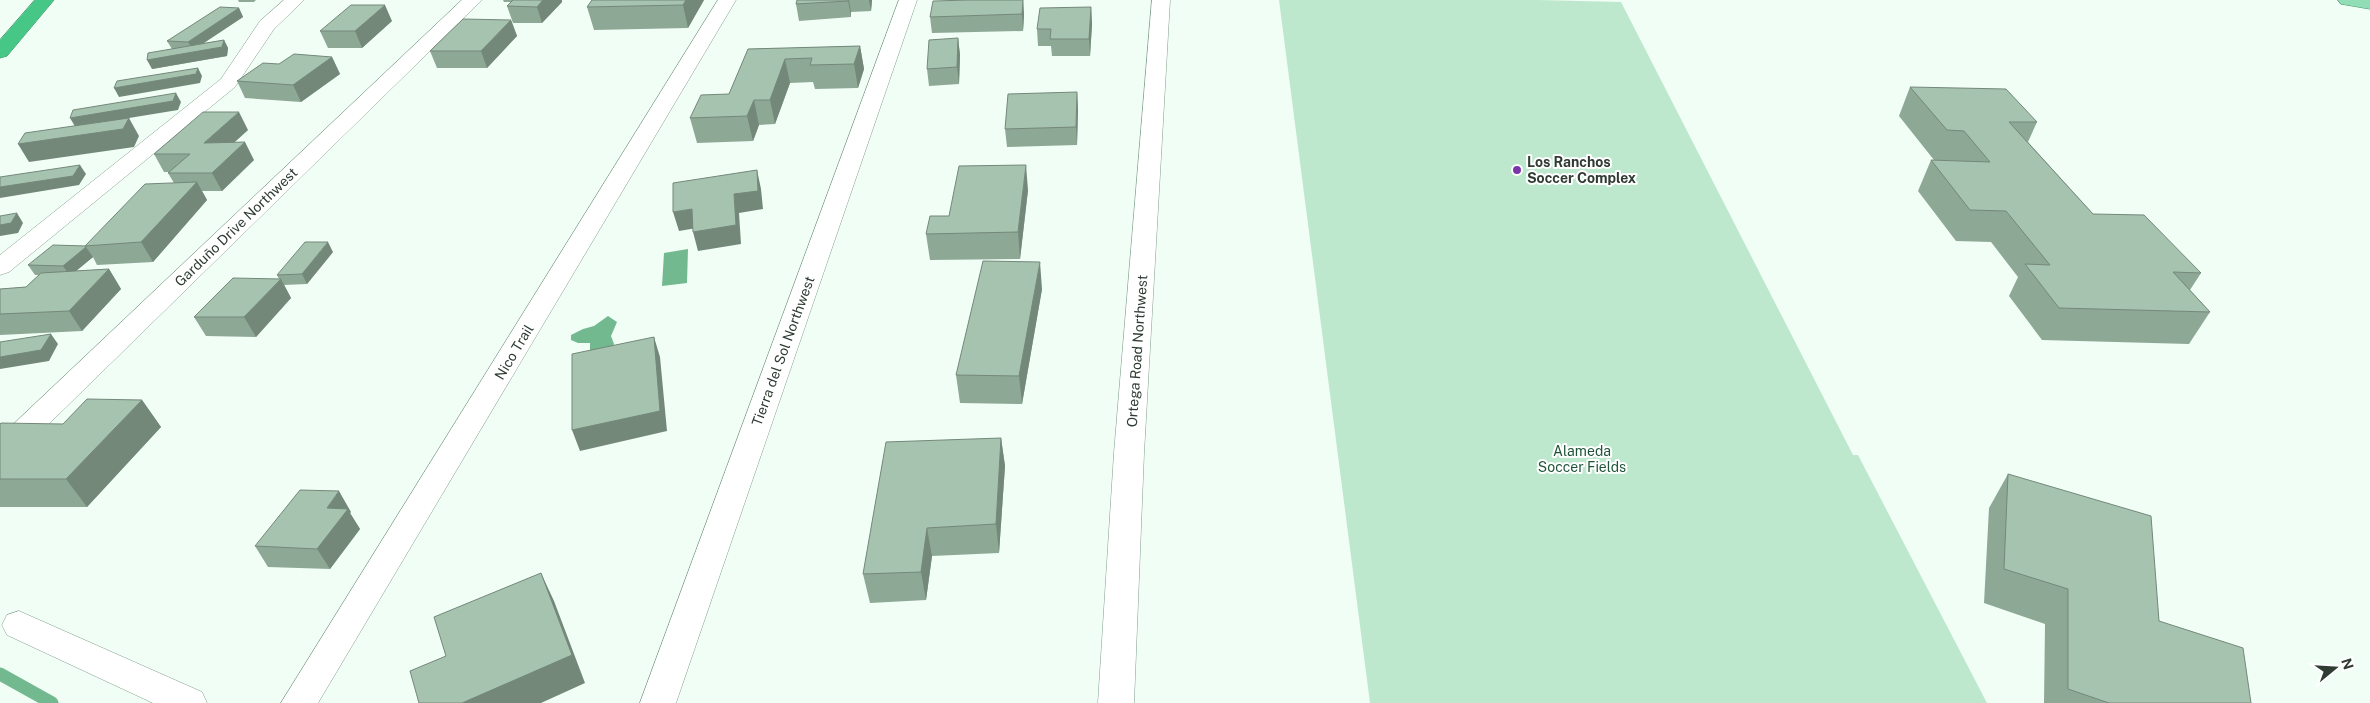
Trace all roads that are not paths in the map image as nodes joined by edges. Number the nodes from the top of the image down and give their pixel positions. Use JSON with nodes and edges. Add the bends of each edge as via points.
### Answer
{"nodes":[{"id":1,"x":45,"y":0,"type":"edge"},
{"id":2,"x":295,"y":0,"type":"edge"},
{"id":3,"x":473,"y":0,"type":"edge"},
{"id":4,"x":727,"y":0,"type":"edge"},
{"id":5,"x":908,"y":0,"type":"edge"},
{"id":6,"x":1161,"y":0,"type":"edge"},
{"id":7,"x":2347,"y":0,"type":"edge"},
{"id":8,"x":2370,"y":3,"type":"edge"},
{"id":9,"x":0,"y":52,"type":"edge"},
{"id":10,"x":0,"y":267,"type":"edge"},
{"id":11,"x":0,"y":454,"type":"edge"},
{"id":12,"x":19,"y":625,"type":"dead end"},
{"id":13,"x":189,"y":703,"type":"edge"},
{"id":14,"x":299,"y":703,"type":"edge"},
{"id":15,"x":658,"y":703,"type":"edge"},
{"id":16,"x":1116,"y":703,"type":"edge"}],
"edges":[{"from":1,"to":9,"type":"highway"},
{"from":2,"to":10,"type":"street","via":[[267,25],[228,83]]},
{"from":3,"to":11,"type":"street","name":"Garduño Drive Northwest"},
{"from":4,"to":14,"type":"street","name":"Nico Trail"},
{"from":5,"to":15,"type":"street","name":"Tierra del Sol Northwest"},
{"from":6,"to":16,"type":"street","name":"Ortega Road Northwest"},
{"from":7,"to":8,"type":"main road"},
{"from":12,"to":13,"type":"street"}]}
